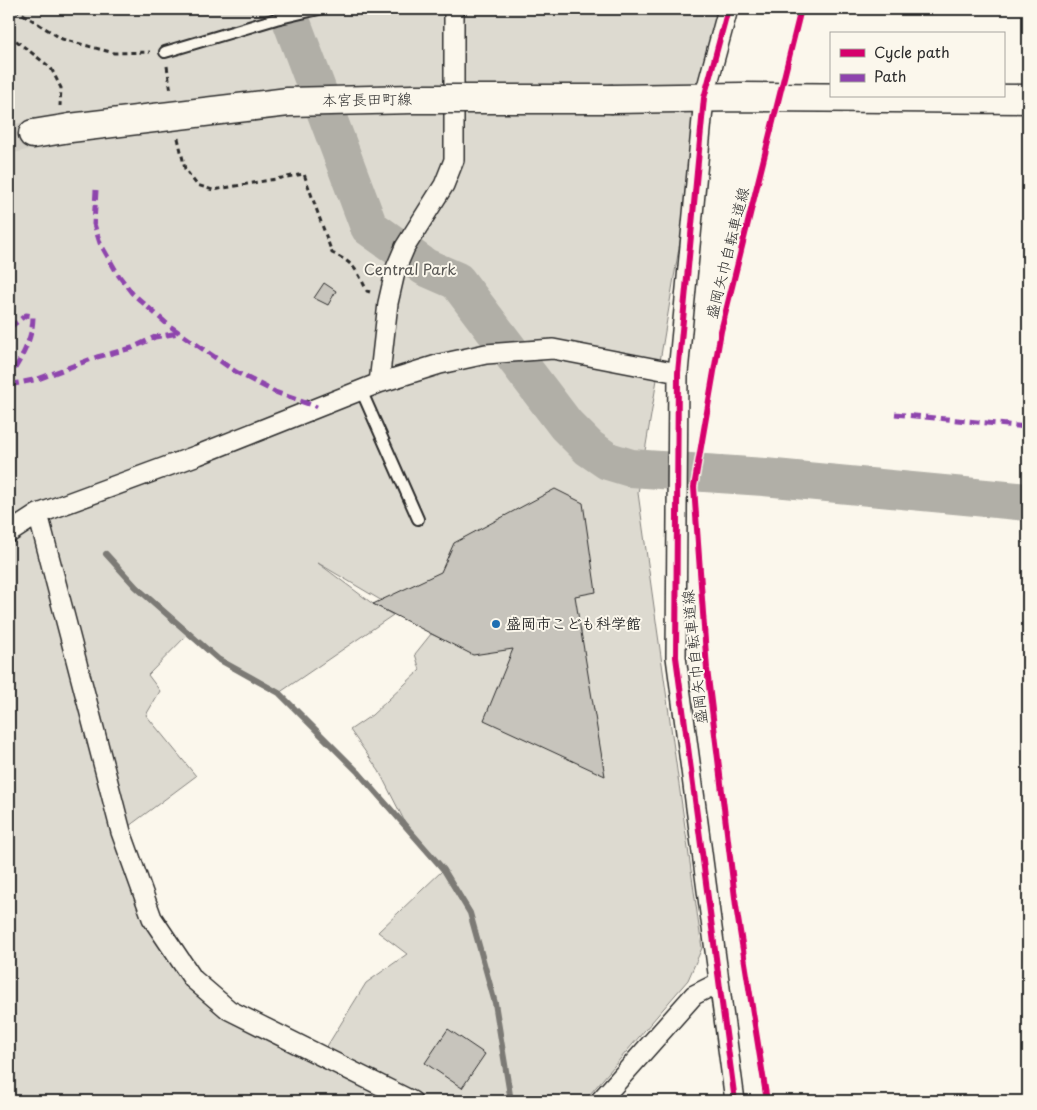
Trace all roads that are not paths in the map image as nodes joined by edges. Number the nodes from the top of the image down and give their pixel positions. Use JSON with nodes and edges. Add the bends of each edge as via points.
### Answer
{"nodes":[{"id":1,"x":319,"y":9,"type":"edge"},
{"id":2,"x":454,"y":9,"type":"edge"},
{"id":3,"x":728,"y":9,"type":"edge"},
{"id":4,"x":164,"y":52,"type":"road end"},
{"id":5,"x":704,"y":98,"type":"junction"},
{"id":6,"x":830,"y":98,"type":"edge"},
{"id":7,"x":885,"y":98,"type":"edge"},
{"id":8,"x":1028,"y":99,"type":"edge"},
{"id":9,"x":54,"y":131,"type":"tunnel mouth"},
{"id":10,"x":678,"y":373,"type":"junction"},
{"id":11,"x":379,"y":383,"type":"junction"},
{"id":12,"x":361,"y":390,"type":"junction"},
{"id":13,"x":38,"y":514,"type":"junction"},
{"id":14,"x":418,"y":520,"type":"dead end"},
{"id":15,"x":9,"y":533,"type":"edge"},
{"id":16,"x":718,"y":983,"type":"junction"},
{"id":17,"x":412,"y":1101,"type":"edge"},
{"id":18,"x":600,"y":1101,"type":"edge"},
{"id":19,"x":734,"y":1101,"type":"edge"}],
"edges":[{"from":1,"to":4,"type":"lane"},
{"from":2,"to":11,"type":"street","via":[[454,160],[444,185],[396,268],[388,302]]},
{"from":3,"to":5,"type":"street"},
{"from":5,"to":6,"type":"main road","name":"本宮長田町線"},
{"from":5,"to":9,"type":"main road","name":"本宮長田町線","bridge":true,"via":[[288,102]]},
{"from":5,"to":10,"type":"street"},
{"from":7,"to":8,"type":"main road","name":"本宮長田町線"},
{"from":10,"to":11,"type":"street","via":[[553,349],[486,354]]},
{"from":10,"to":16,"type":"street","via":[[676,657]]},
{"from":11,"to":12,"type":"street"},
{"from":12,"to":13,"type":"street"},
{"from":12,"to":14,"type":"lane"},
{"from":13,"to":15,"type":"street"},
{"from":13,"to":17,"type":"street","via":[[121,832],[152,918],[193,979],[228,1010]]},
{"from":16,"to":18,"type":"street","via":[[694,995]]},
{"from":16,"to":19,"type":"street"}]}
